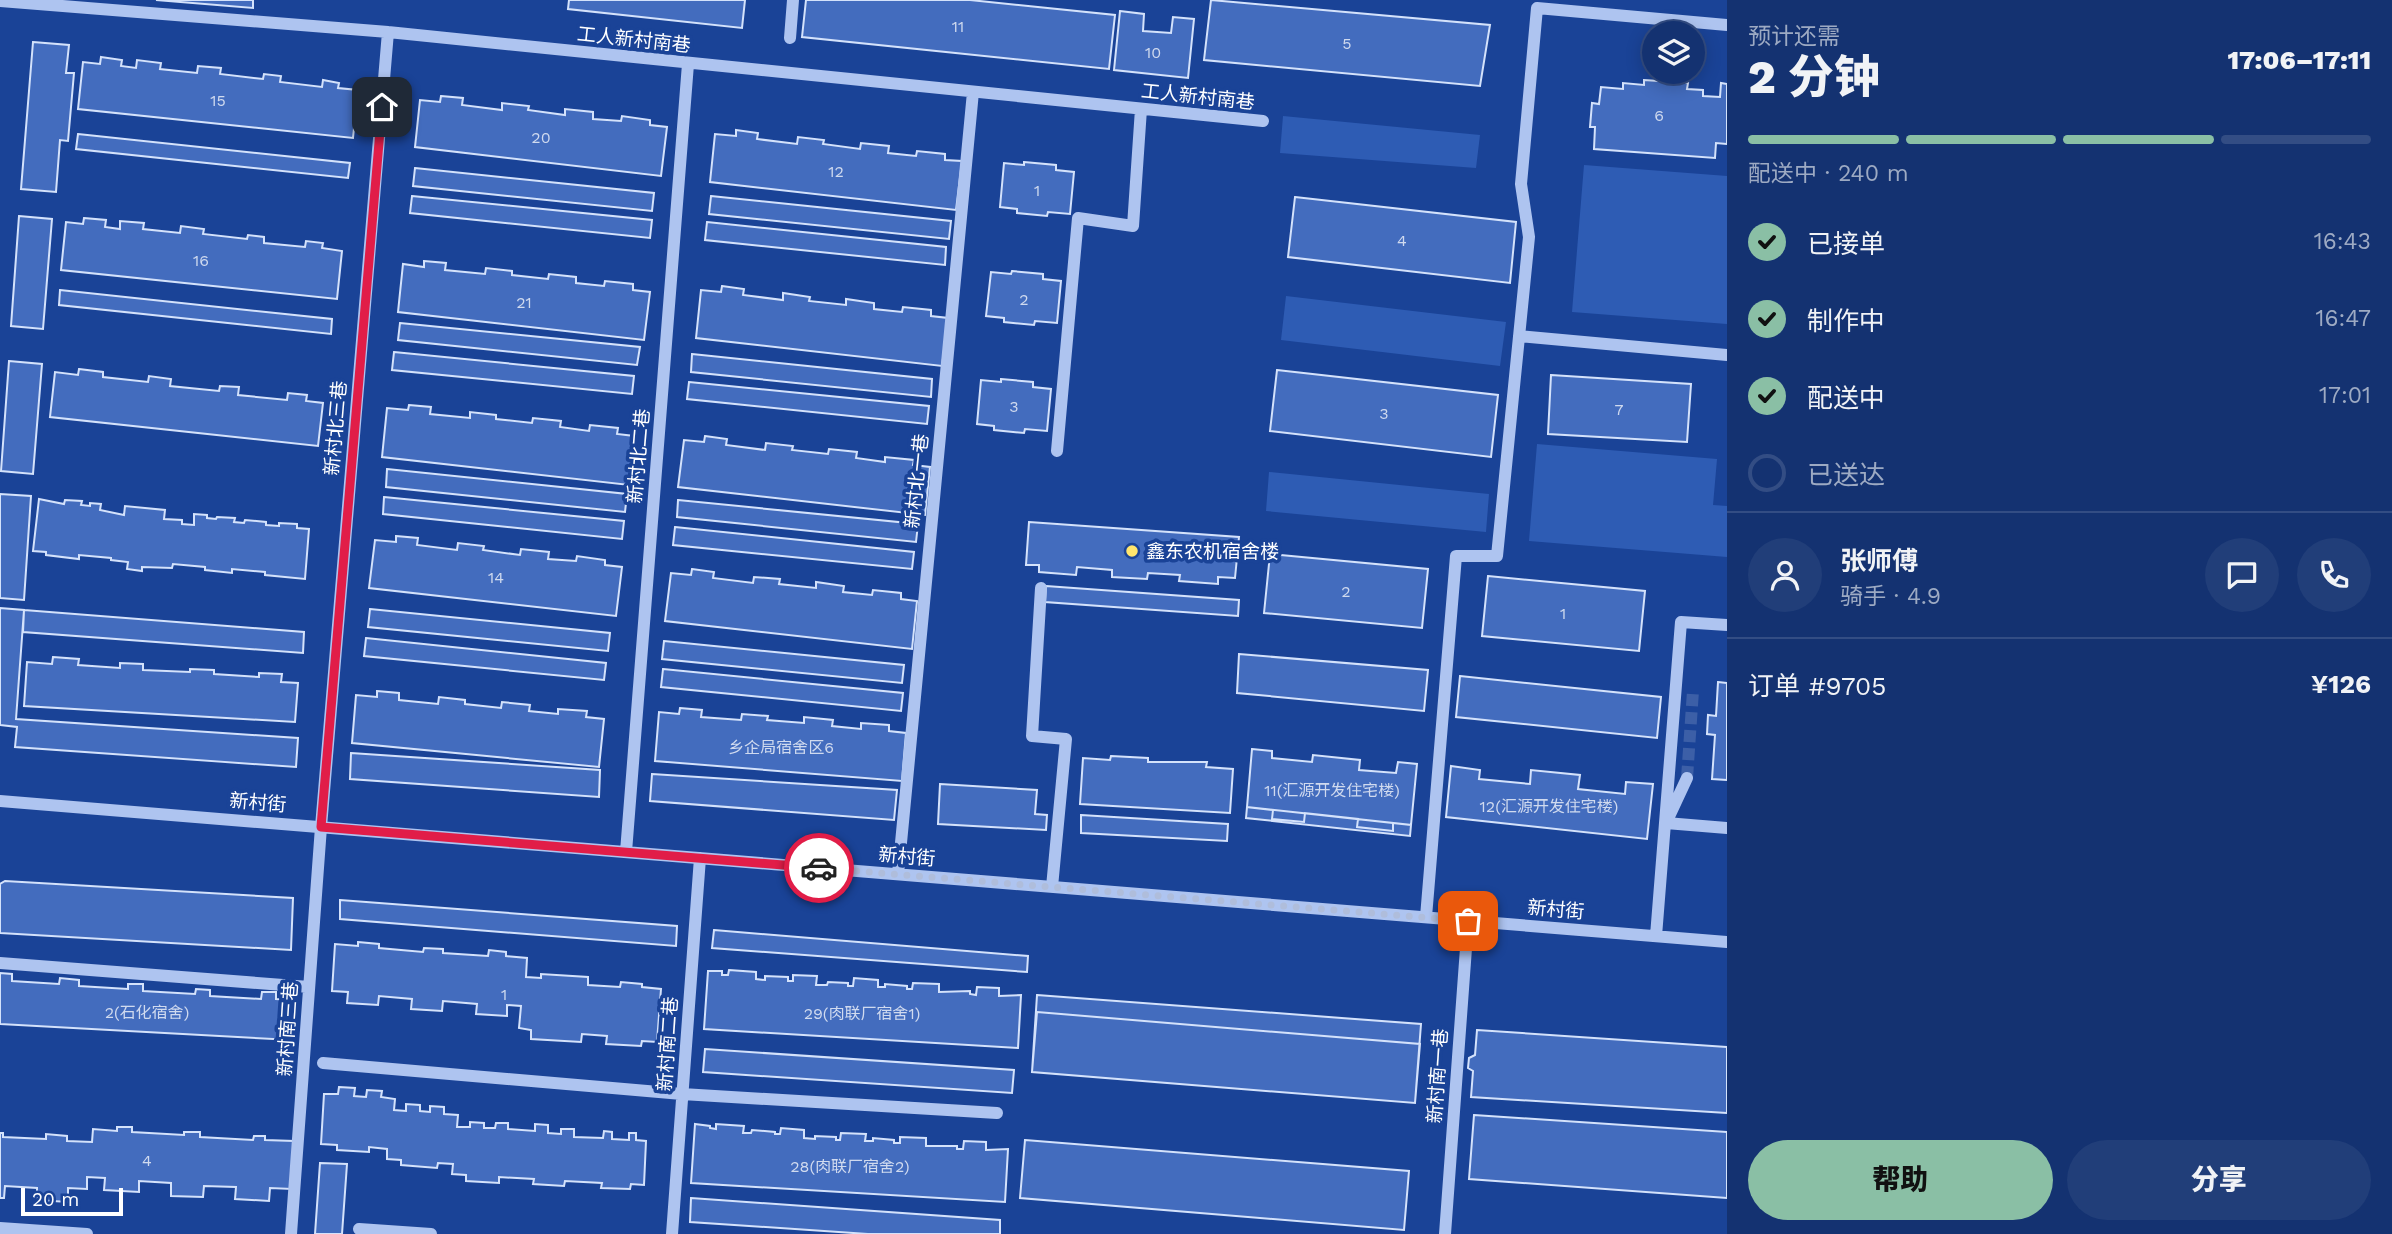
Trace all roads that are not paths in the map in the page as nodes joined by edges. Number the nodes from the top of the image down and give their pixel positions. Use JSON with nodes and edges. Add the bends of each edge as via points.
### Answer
{"nodes":[{"id":1,"x":793,"y":0,"type":"edge"},
{"id":2,"x":0,"y":1,"type":"edge"},
{"id":3,"x":1727,"y":25,"type":"edge"},
{"id":4,"x":388,"y":32,"type":"junction"},
{"id":5,"x":790,"y":38,"type":"dead end"},
{"id":6,"x":688,"y":64,"type":"junction"},
{"id":7,"x":973,"y":92,"type":"junction"},
{"id":8,"x":1141,"y":109,"type":"junction"},
{"id":9,"x":1263,"y":121,"type":"dead end"},
{"id":10,"x":1519,"y":336,"type":"junction"},
{"id":11,"x":1727,"y":355,"type":"edge"},
{"id":12,"x":1057,"y":451,"type":"dead end"},
{"id":13,"x":1041,"y":588,"type":"dead end"},
{"id":14,"x":1727,"y":625,"type":"edge"},
{"id":15,"x":1687,"y":778,"type":"tunnel mouth"},
{"id":16,"x":0,"y":801,"type":"edge"},
{"id":17,"x":1666,"y":823,"type":"junction"},
{"id":18,"x":321,"y":827,"type":"junction"},
{"id":19,"x":1727,"y":828,"type":"edge"},
{"id":20,"x":626,"y":852,"type":"junction"},
{"id":21,"x":700,"y":858,"type":"junction"},
{"id":22,"x":898,"y":874,"type":"junction"},
{"id":23,"x":1052,"y":887,"type":"junction"},
{"id":24,"x":1426,"y":917,"type":"junction"},
{"id":25,"x":1468,"y":921,"type":"junction"},
{"id":26,"x":1656,"y":936,"type":"junction"},
{"id":27,"x":1727,"y":942,"type":"edge"},
{"id":28,"x":0,"y":963,"type":"edge"},
{"id":29,"x":309,"y":988,"type":"junction"},
{"id":30,"x":323,"y":1063,"type":"dead end"},
{"id":31,"x":682,"y":1094,"type":"junction"},
{"id":32,"x":997,"y":1113,"type":"dead end"},
{"id":33,"x":0,"y":1228,"type":"edge"},
{"id":34,"x":359,"y":1229,"type":"dead end"},
{"id":35,"x":87,"y":1234,"type":"edge"},
{"id":36,"x":291,"y":1234,"type":"edge"},
{"id":37,"x":430,"y":1234,"type":"edge"},
{"id":38,"x":672,"y":1234,"type":"edge"},
{"id":39,"x":1445,"y":1234,"type":"edge"}],
"edges":[{"from":1,"to":5,"type":"street"},
{"from":2,"to":4,"type":"street","name":"工人新村南巷"},
{"from":3,"to":10,"type":"street","via":[[1537,8],[1521,184],[1529,237]]},
{"from":4,"to":6,"type":"street","name":"工人新村南巷"},
{"from":4,"to":18,"type":"street","name":"新村北三巷"},
{"from":6,"to":7,"type":"street","name":"工人新村南巷"},
{"from":6,"to":20,"type":"street","name":"新村北二巷"},
{"from":7,"to":8,"type":"street","name":"工人新村南巷"},
{"from":7,"to":22,"type":"street","name":"新村北一巷"},
{"from":8,"to":9,"type":"street","name":"工人新村南巷"},
{"from":8,"to":12,"type":"street","via":[[1133,226],[1078,218]]},
{"from":10,"to":11,"type":"street"},
{"from":10,"to":24,"type":"street","via":[[1497,556],[1457,556]]},
{"from":13,"to":23,"type":"street","via":[[1032,736],[1066,739]]},
{"from":14,"to":17,"type":"street","via":[[1681,622]]},
{"from":15,"to":17,"type":"street"},
{"from":16,"to":18,"type":"street","name":"新村街"},
{"from":17,"to":19,"type":"street"},
{"from":17,"to":26,"type":"street"},
{"from":18,"to":20,"type":"street","name":"新村街"},
{"from":18,"to":29,"type":"street","name":"新村南三巷"},
{"from":20,"to":21,"type":"street","name":"新村街"},
{"from":21,"to":22,"type":"street","name":"新村街"},
{"from":21,"to":31,"type":"street","name":"新村南二巷"},
{"from":22,"to":23,"type":"street","name":"新村街"},
{"from":23,"to":24,"type":"street","name":"新村街"},
{"from":24,"to":25,"type":"street","name":"新村街"},
{"from":25,"to":26,"type":"street","name":"新村街"},
{"from":25,"to":39,"type":"street","name":"新村南一巷"},
{"from":26,"to":27,"type":"street","name":"新村街"},
{"from":28,"to":29,"type":"street"},
{"from":29,"to":36,"type":"street","name":"新村南三巷"},
{"from":30,"to":31,"type":"street"},
{"from":31,"to":32,"type":"street"},
{"from":31,"to":38,"type":"street","name":"新村南二巷"},
{"from":33,"to":35,"type":"street"},
{"from":34,"to":37,"type":"street"}]}
